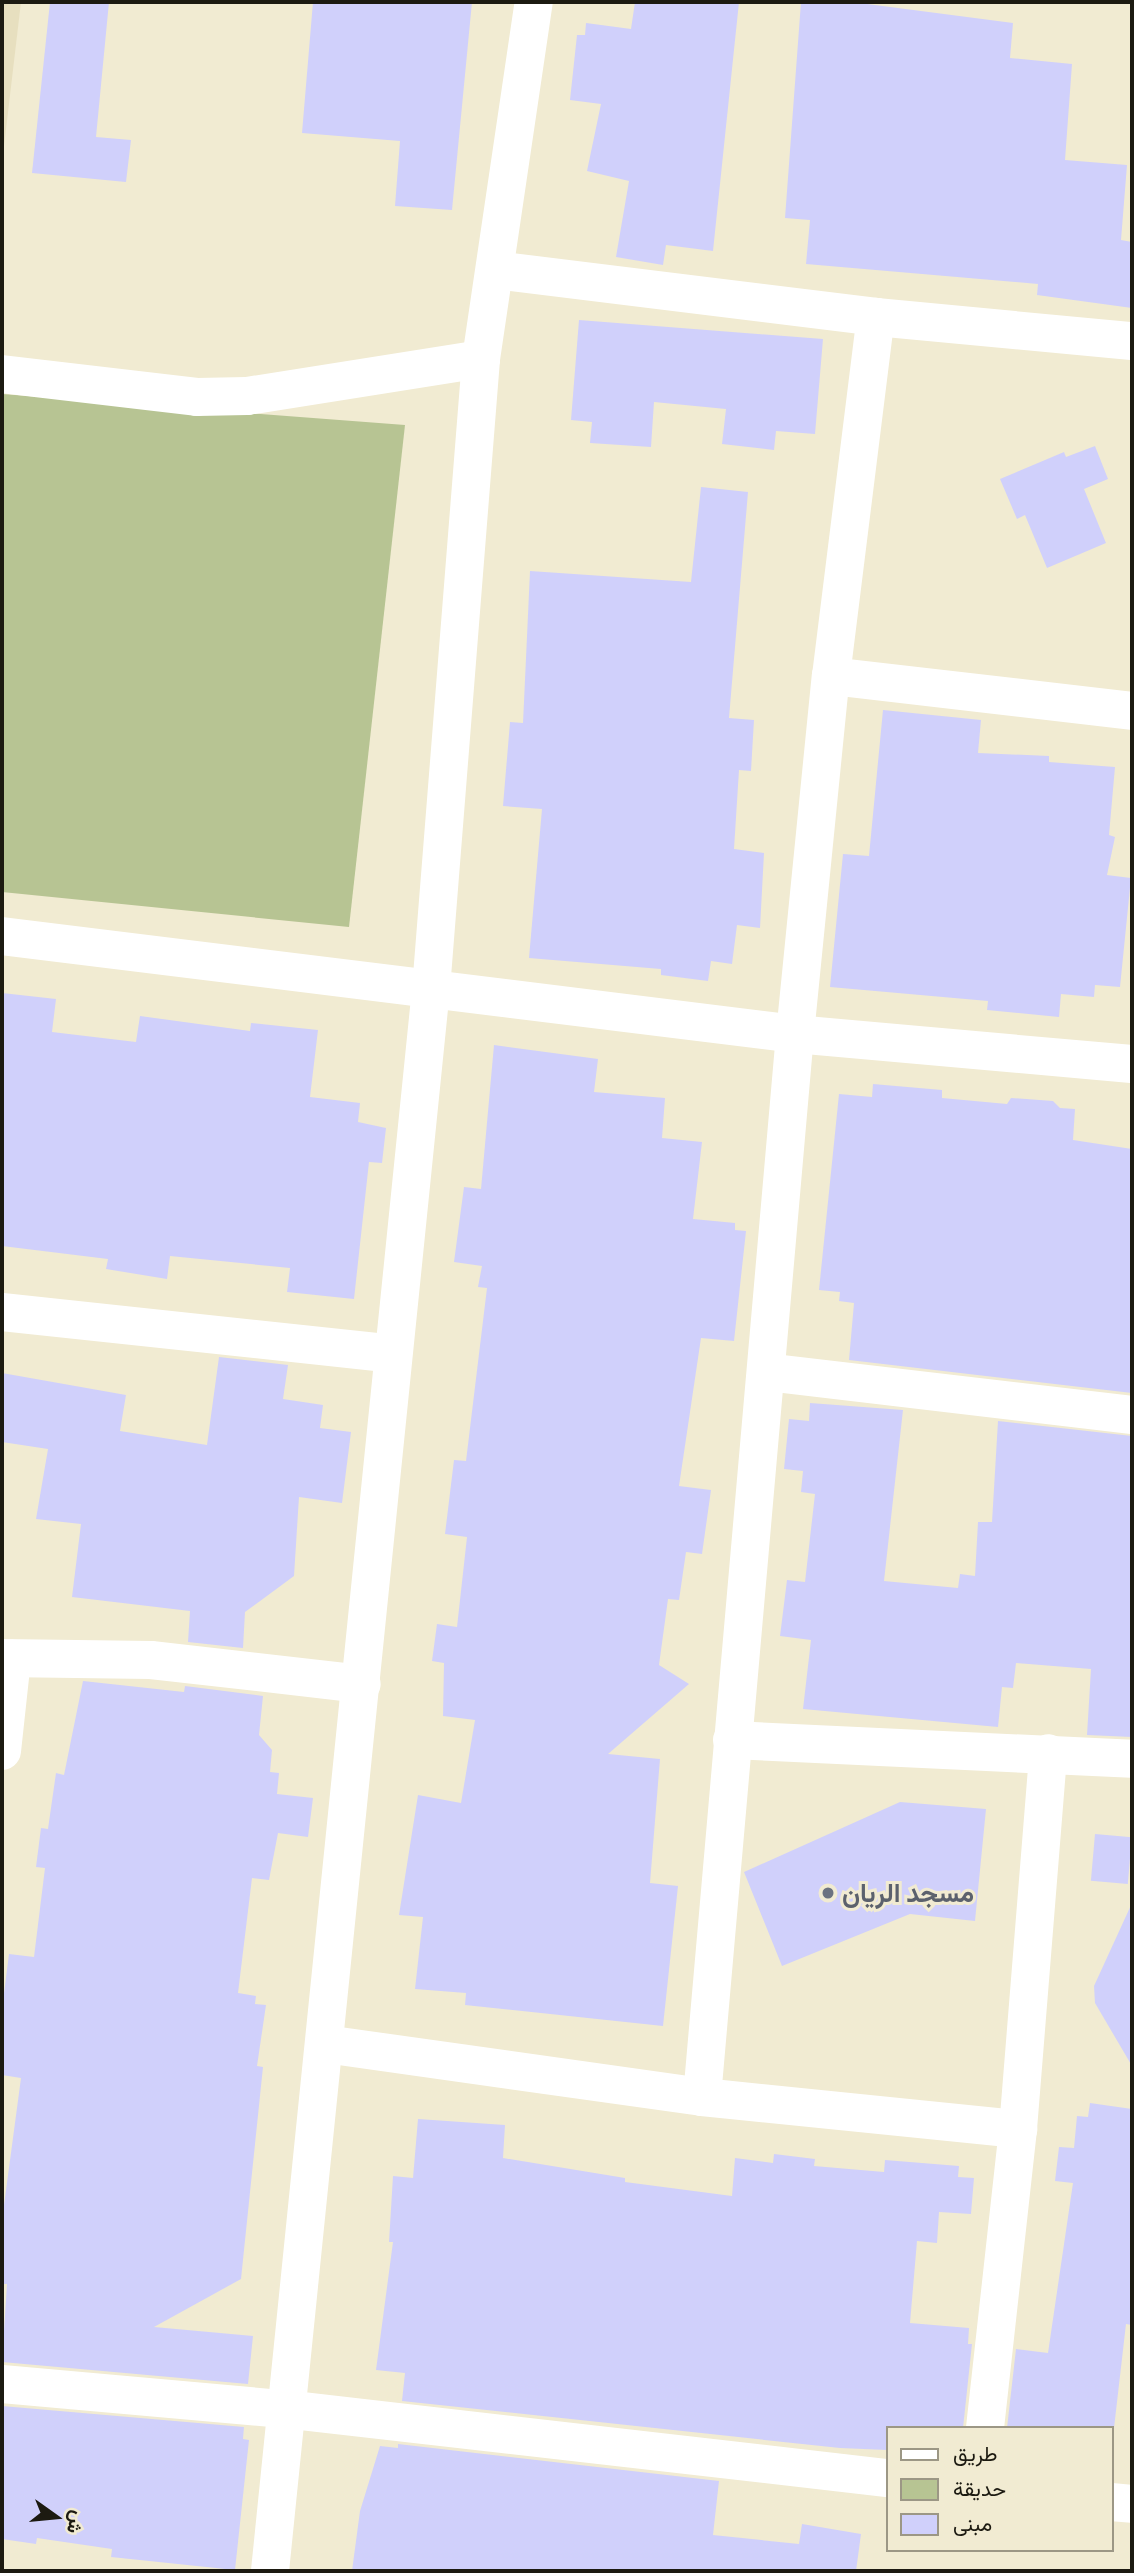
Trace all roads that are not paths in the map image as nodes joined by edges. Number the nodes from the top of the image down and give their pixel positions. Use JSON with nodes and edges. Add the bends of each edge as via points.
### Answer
{"nodes":[{"id":1,"x":534,"y":2,"type":"edge"},
{"id":2,"x":495,"y":270,"type":"junction"},
{"id":3,"x":876,"y":317,"type":"junction"},
{"id":4,"x":1132,"y":341,"type":"edge"},
{"id":5,"x":481,"y":359,"type":"junction"},
{"id":6,"x":2,"y":374,"type":"edge"},
{"id":7,"x":831,"y":676,"type":"junction"},
{"id":8,"x":1132,"y":707,"type":"edge"},
{"id":9,"x":2,"y":936,"type":"edge"},
{"id":10,"x":431,"y":989,"type":"junction"},
{"id":11,"x":794,"y":1034,"type":"junction"},
{"id":12,"x":1132,"y":1064,"type":"edge"},
{"id":13,"x":2,"y":1312,"type":"edge"},
{"id":14,"x":393,"y":1354,"type":"junction"},
{"id":15,"x":766,"y":1372,"type":"junction"},
{"id":16,"x":1132,"y":1415,"type":"edge"},
{"id":17,"x":7,"y":1659,"type":"edge"},
{"id":18,"x":362,"y":1684,"type":"junction"},
{"id":19,"x":732,"y":1740,"type":"junction"},
{"id":20,"x":2,"y":1751,"type":"edge"},
{"id":21,"x":1048,"y":1753,"type":"junction"},
{"id":22,"x":1132,"y":1759,"type":"edge"},
{"id":23,"x":325,"y":2043,"type":"junction"},
{"id":24,"x":702,"y":2097,"type":"junction"},
{"id":25,"x":1018,"y":2129,"type":"junction"},
{"id":26,"x":2,"y":2384,"type":"edge"},
{"id":27,"x":284,"y":2409,"type":"junction"},
{"id":28,"x":985,"y":2426,"type":"edge"},
{"id":29,"x":886,"y":2478,"type":"edge"},
{"id":30,"x":1113,"y":2502,"type":"edge"},
{"id":31,"x":1132,"y":2504,"type":"edge"},
{"id":32,"x":270,"y":2571,"type":"edge"}],
"edges":[{"from":1,"to":2,"type":"street"},
{"from":2,"to":3,"type":"street"},
{"from":2,"to":5,"type":"street"},
{"from":3,"to":4,"type":"street"},
{"from":3,"to":7,"type":"street"},
{"from":5,"to":6,"type":"street","via":[[247,396],[197,397]]},
{"from":5,"to":10,"type":"street"},
{"from":7,"to":8,"type":"street"},
{"from":7,"to":11,"type":"street"},
{"from":9,"to":10,"type":"street"},
{"from":10,"to":11,"type":"street"},
{"from":10,"to":14,"type":"street"},
{"from":11,"to":12,"type":"street"},
{"from":11,"to":15,"type":"street"},
{"from":13,"to":14,"type":"street"},
{"from":14,"to":18,"type":"street"},
{"from":15,"to":16,"type":"street"},
{"from":15,"to":19,"type":"street"},
{"from":17,"to":18,"type":"street","via":[[151,1660]]},
{"from":17,"to":20,"type":"street"},
{"from":18,"to":23,"type":"street"},
{"from":19,"to":21,"type":"street"},
{"from":19,"to":24,"type":"street"},
{"from":21,"to":22,"type":"street"},
{"from":21,"to":25,"type":"street"},
{"from":23,"to":24,"type":"street"},
{"from":23,"to":27,"type":"street"},
{"from":24,"to":25,"type":"street"},
{"from":25,"to":28,"type":"street"},
{"from":26,"to":27,"type":"street"},
{"from":27,"to":29,"type":"street"},
{"from":27,"to":32,"type":"street"},
{"from":30,"to":31,"type":"street"}]}
